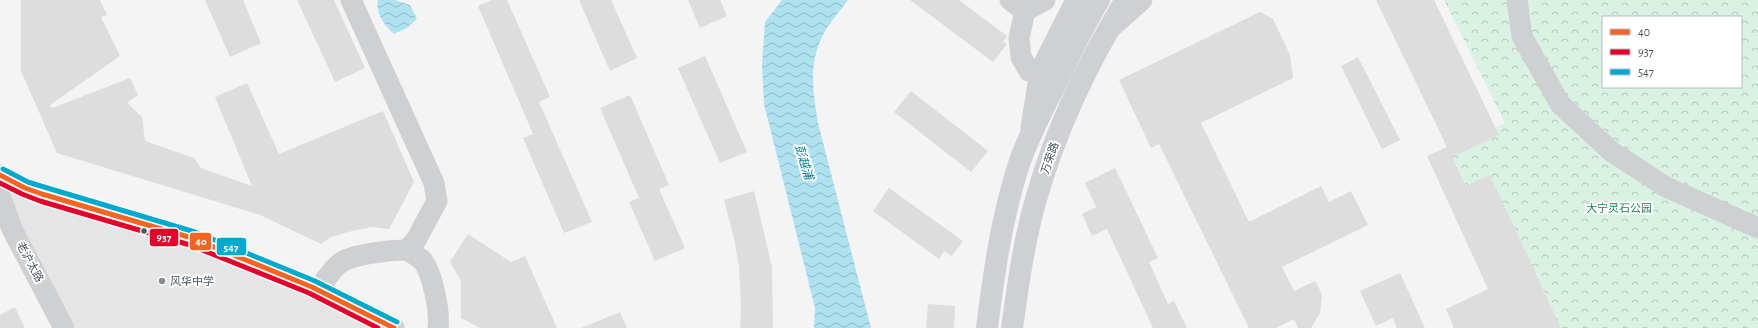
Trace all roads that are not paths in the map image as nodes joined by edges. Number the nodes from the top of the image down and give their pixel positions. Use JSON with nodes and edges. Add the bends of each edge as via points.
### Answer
{"nodes":[{"id":1,"x":351,"y":0,"type":"edge"},
{"id":2,"x":1045,"y":0,"type":"edge"},
{"id":3,"x":1075,"y":0,"type":"edge"},
{"id":4,"x":1099,"y":0,"type":"edge"},
{"id":5,"x":1126,"y":0,"type":"edge"},
{"id":6,"x":1142,"y":0,"type":"edge"},
{"id":7,"x":1517,"y":0,"type":"edge"},
{"id":8,"x":1017,"y":6,"type":"edge"},
{"id":9,"x":1106,"y":32,"type":"junction"},
{"id":10,"x":1040,"y":71,"type":"junction"},
{"id":11,"x":1030,"y":134,"type":"junction"},
{"id":12,"x":0,"y":175,"type":"edge"},
{"id":13,"x":0,"y":195,"type":"edge"},
{"id":14,"x":1758,"y":228,"type":"edge"},
{"id":15,"x":407,"y":250,"type":"junction"},
{"id":16,"x":318,"y":290,"type":"junction"},
{"id":17,"x":64,"y":328,"type":"edge"},
{"id":18,"x":394,"y":328,"type":"edge"},
{"id":19,"x":438,"y":328,"type":"edge"},
{"id":20,"x":987,"y":328,"type":"edge"},
{"id":21,"x":1012,"y":328,"type":"edge"}],
"edges":[{"from":1,"to":15,"type":"street","via":[[434,183],[437,201],[416,240]]},
{"from":2,"to":8,"type":"street"},
{"from":3,"to":10,"type":"street"},
{"from":4,"to":11,"type":"main road"},
{"from":5,"to":9,"type":"main road","name":"万荣路"},
{"from":6,"to":9,"type":"street"},
{"from":7,"to":14,"type":"street","via":[[1522,36],[1560,104],[1612,152],[1666,187]]},
{"from":8,"to":10,"type":"street","via":[[1021,56],[1029,70]]},
{"from":9,"to":21,"type":"main road","name":"万荣路","via":[[1055,141],[1036,200],[1020,269]]},
{"from":10,"to":11,"type":"street"},
{"from":11,"to":20,"type":"main road","via":[[1020,163],[995,267]]},
{"from":12,"to":16,"type":"street","via":[[42,194],[192,238]]},
{"from":13,"to":17,"type":"street","name":"老沪太路","via":[[12,229]]},
{"from":15,"to":16,"type":"street","via":[[367,254],[341,263]]},
{"from":15,"to":19,"type":"street","via":[[422,261],[430,277],[439,312]]},
{"from":16,"to":18,"type":"street"}]}
